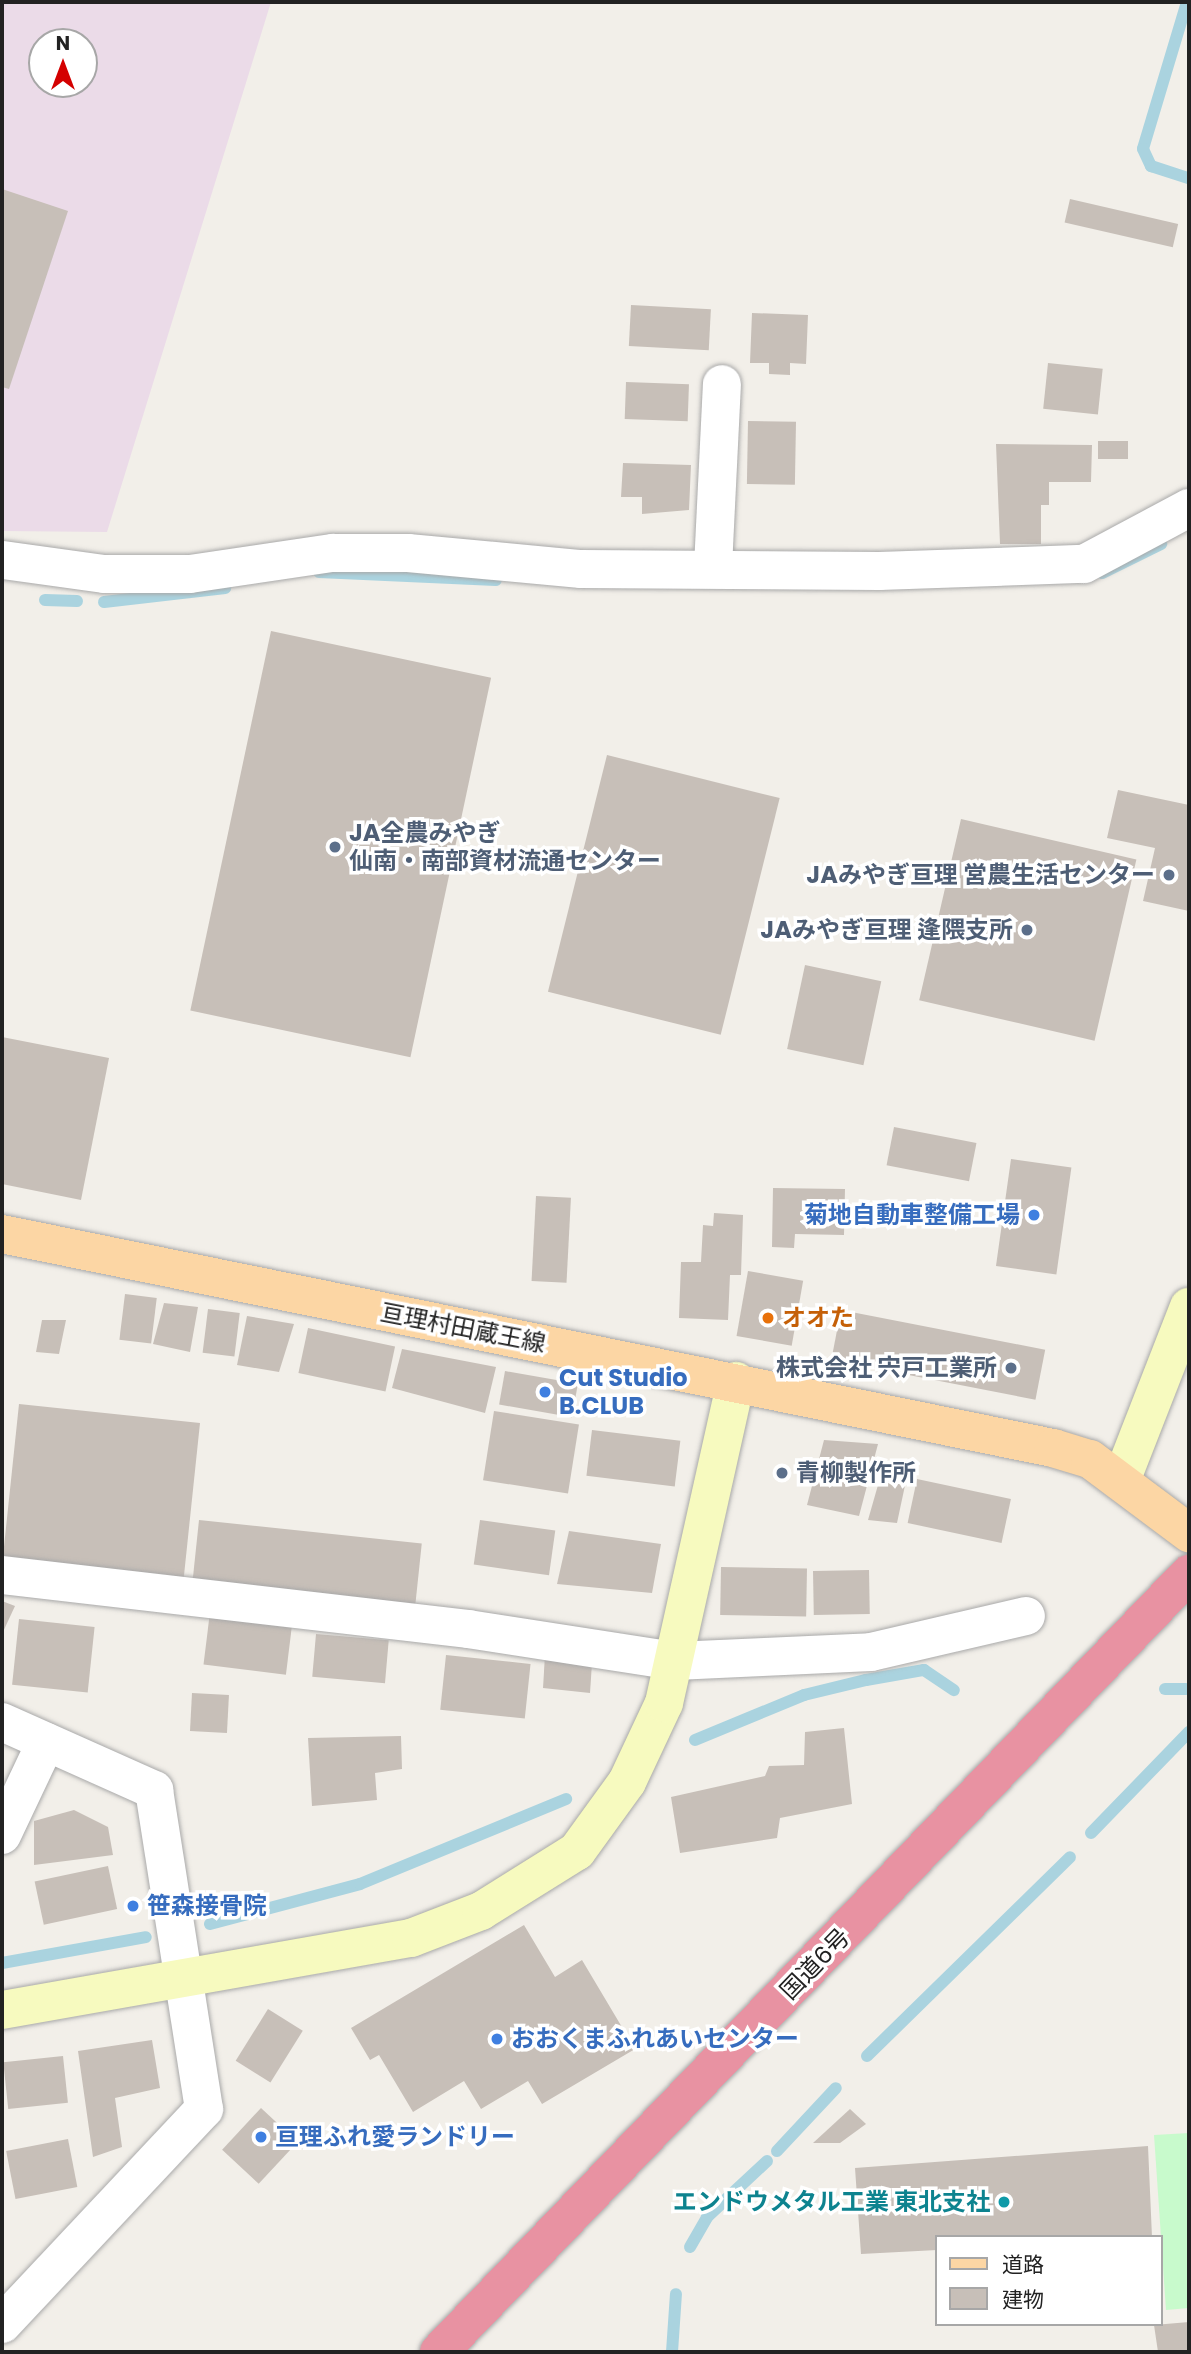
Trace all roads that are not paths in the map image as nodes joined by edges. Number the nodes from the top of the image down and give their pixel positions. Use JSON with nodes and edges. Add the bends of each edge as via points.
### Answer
{"nodes":[{"id":1,"x":722,"y":384,"type":"dead end"},
{"id":2,"x":1189,"y":508,"type":"edge"},
{"id":3,"x":2,"y":561,"type":"edge"},
{"id":4,"x":713,"y":567,"type":"junction"},
{"id":5,"x":2,"y":1234,"type":"edge"},
{"id":6,"x":1189,"y":1307,"type":"edge"},
{"id":7,"x":736,"y":1381,"type":"junction"},
{"id":8,"x":1121,"y":1481,"type":"junction"},
{"id":9,"x":1189,"y":1533,"type":"edge"},
{"id":10,"x":1189,"y":1574,"type":"edge"},
{"id":11,"x":2,"y":1575,"type":"edge"},
{"id":12,"x":1026,"y":1616,"type":"dead end"},
{"id":13,"x":675,"y":1661,"type":"junction"},
{"id":14,"x":2,"y":1723,"type":"edge"},
{"id":15,"x":46,"y":1742,"type":"junction"},
{"id":16,"x":2,"y":1835,"type":"edge"},
{"id":17,"x":183,"y":1978,"type":"junction"},
{"id":18,"x":2,"y":2010,"type":"edge"},
{"id":19,"x":3,"y":2322,"type":"edge"},
{"id":20,"x":439,"y":2352,"type":"edge"}],
"edges":[{"from":1,"to":4,"type":"street"},
{"from":2,"to":4,"type":"street","via":[[1084,564],[879,571]]},
{"from":3,"to":4,"type":"street","via":[[104,575],[190,575],[333,553],[408,553],[581,569]]},
{"from":5,"to":7,"type":"main road","name":"亘理村田蔵王線"},
{"from":6,"to":8,"type":"street"},
{"from":7,"to":8,"type":"main road","name":"亘理村田蔵王線","via":[[1053,1448],[1090,1459]]},
{"from":7,"to":13,"type":"street"},
{"from":8,"to":9,"type":"main road","name":"亘理村田蔵王線"},
{"from":10,"to":20,"type":"highway","name":"国道6号"},
{"from":11,"to":13,"type":"street","via":[[467,1629]]},
{"from":12,"to":13,"type":"street","via":[[871,1651]]},
{"from":13,"to":17,"type":"street","via":[[645,1748],[606,1815],[578,1851],[534,1883],[411,1938]]},
{"from":14,"to":15,"type":"street"},
{"from":15,"to":16,"type":"street"},
{"from":15,"to":17,"type":"street","via":[[153,1790]]},
{"from":17,"to":18,"type":"street"},
{"from":17,"to":19,"type":"street","via":[[204,2109]]}]}
